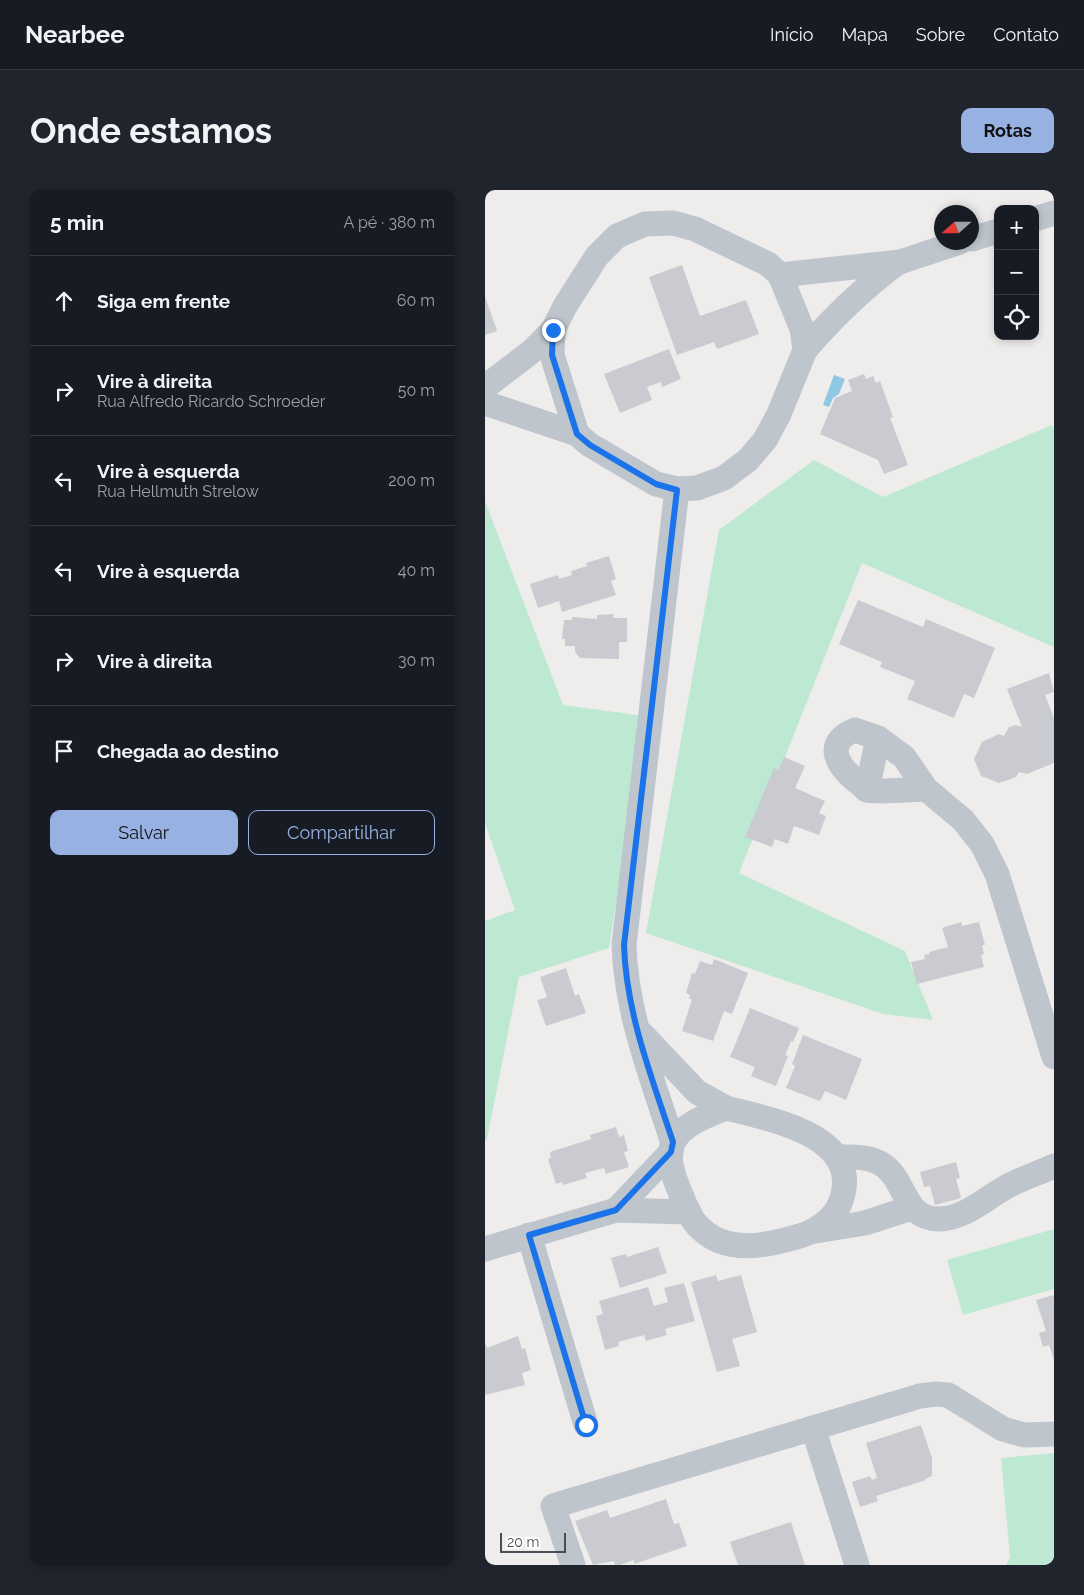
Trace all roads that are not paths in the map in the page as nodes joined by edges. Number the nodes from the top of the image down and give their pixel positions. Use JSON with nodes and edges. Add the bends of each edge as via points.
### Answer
{"nodes":[{"id":1,"x":1054,"y":213,"type":"edge"},
{"id":2,"x":1039,"y":218,"type":"edge"},
{"id":3,"x":994,"y":232,"type":"edge"},
{"id":4,"x":979,"y":237,"type":"edge"},
{"id":5,"x":936,"y":250,"type":"edge"},
{"id":6,"x":899,"y":262,"type":"junction"},
{"id":7,"x":780,"y":275,"type":"junction"},
{"id":8,"x":553,"y":330,"type":"junction"},
{"id":9,"x":805,"y":350,"type":"junction"},
{"id":10,"x":485,"y":387,"type":"edge"},
{"id":11,"x":485,"y":403,"type":"edge"},
{"id":12,"x":577,"y":434,"type":"junction"},
{"id":13,"x":677,"y":490,"type":"junction"},
{"id":14,"x":878,"y":738,"type":"junction"},
{"id":15,"x":926,"y":789,"type":"junction"},
{"id":16,"x":867,"y":790,"type":"junction"},
{"id":17,"x":636,"y":1028,"type":"junction"},
{"id":18,"x":1054,"y":1057,"type":"edge"},
{"id":19,"x":726,"y":1108,"type":"junction"},
{"id":20,"x":672,"y":1147,"type":"junction"},
{"id":21,"x":839,"y":1157,"type":"junction"},
{"id":22,"x":1054,"y":1166,"type":"edge"},
{"id":23,"x":911,"y":1208,"type":"junction"},
{"id":24,"x":616,"y":1210,"type":"junction"},
{"id":25,"x":689,"y":1212,"type":"junction"},
{"id":26,"x":817,"y":1230,"type":"junction"},
{"id":27,"x":529,"y":1235,"type":"junction"},
{"id":28,"x":485,"y":1248,"type":"edge"},
{"id":29,"x":586,"y":1425,"type":"dead end"},
{"id":30,"x":813,"y":1428,"type":"junction"},
{"id":31,"x":1054,"y":1434,"type":"edge"},
{"id":32,"x":573,"y":1565,"type":"edge"},
{"id":33,"x":857,"y":1565,"type":"edge"}],
"edges":[{"from":1,"to":2,"type":"street"},
{"from":3,"to":4,"type":"street"},
{"from":5,"to":6,"type":"street"},
{"from":6,"to":7,"type":"street"},
{"from":6,"to":9,"type":"street","via":[[863,288],[834,315]]},
{"from":7,"to":8,"type":"street","via":[[768,264],[695,229],[673,223],[645,224],[617,236],[597,256]]},
{"from":7,"to":9,"type":"street","via":[[802,329]]},
{"from":8,"to":10,"type":"street","via":[[531,352]]},
{"from":8,"to":12,"type":"street","via":[[552,355]]},
{"from":9,"to":13,"type":"street","via":[[779,414],[765,440],[748,460],[724,478],[697,488]]},
{"from":11,"to":12,"type":"street"},
{"from":12,"to":13,"type":"street","via":[[656,484]]},
{"from":13,"to":17,"type":"street","via":[[624,945]]},
{"from":14,"to":15,"type":"street","via":[[904,757]]},
{"from":14,"to":16,"type":"street"},
{"from":14,"to":16,"type":"street","via":[[855,730],[843,735],[836,744],[837,760]]},
{"from":15,"to":16,"type":"street"},
{"from":15,"to":18,"type":"street","via":[[963,820],[982,844],[997,874]]},
{"from":17,"to":19,"type":"street","via":[[697,1092]]},
{"from":17,"to":20,"type":"street"},
{"from":19,"to":20,"type":"street","via":[[689,1126]]},
{"from":19,"to":21,"type":"street","via":[[779,1122],[819,1140]]},
{"from":20,"to":24,"type":"street"},
{"from":20,"to":25,"type":"street","via":[[672,1172]]},
{"from":21,"to":23,"type":"street","via":[[861,1157],[880,1163],[899,1181]]},
{"from":21,"to":26,"type":"street","via":[[846,1184],[839,1209]]},
{"from":22,"to":23,"type":"street","via":[[1008,1186],[958,1216],[939,1219],[924,1216]]},
{"from":23,"to":26,"type":"street","via":[[865,1223]]},
{"from":24,"to":25,"type":"street"},
{"from":24,"to":27,"type":"street"},
{"from":25,"to":26,"type":"street","via":[[696,1224],[715,1240],[749,1248]]},
{"from":27,"to":28,"type":"street"},
{"from":27,"to":29,"type":"street"},
{"from":30,"to":31,"type":"street","via":[[936,1394],[948,1395],[1003,1428],[1024,1435]]},
{"from":30,"to":32,"type":"street","via":[[553,1506]]},
{"from":30,"to":33,"type":"street"}]}
